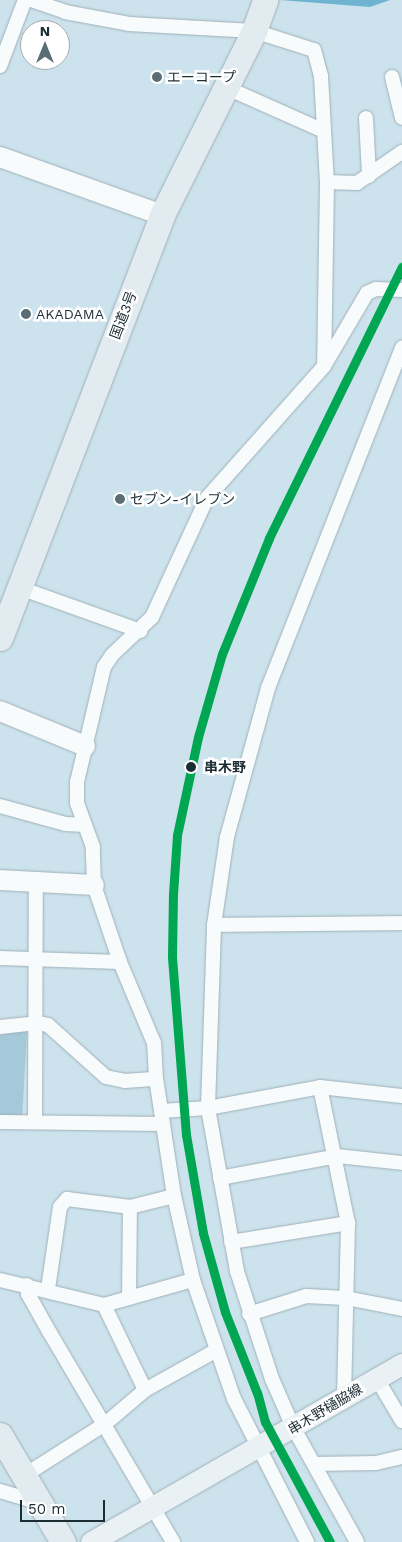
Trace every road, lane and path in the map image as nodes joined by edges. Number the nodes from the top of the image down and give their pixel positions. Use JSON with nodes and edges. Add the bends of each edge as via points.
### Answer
{"nodes":[{"id":1,"x":25,"y":0,"type":"edge"},
{"id":2,"x":31,"y":0,"type":"edge"},
{"id":3,"x":263,"y":3,"type":"edge"},
{"id":4,"x":254,"y":31,"type":"junction"},
{"id":5,"x":0,"y":66,"type":"edge"},
{"id":6,"x":392,"y":77,"type":"dead end"},
{"id":7,"x":225,"y":87,"type":"junction"},
{"id":8,"x":366,"y":118,"type":"dead end"},
{"id":9,"x":402,"y":118,"type":"edge"},
{"id":10,"x":324,"y":131,"type":"junction"},
{"id":11,"x":402,"y":152,"type":"edge"},
{"id":12,"x":0,"y":158,"type":"edge"},
{"id":13,"x":369,"y":176,"type":"junction"},
{"id":14,"x":327,"y":182,"type":"junction"},
{"id":15,"x":162,"y":215,"type":"junction"},
{"id":16,"x":402,"y":290,"type":"edge"},
{"id":17,"x":402,"y":347,"type":"edge"},
{"id":18,"x":324,"y":366,"type":"junction"},
{"id":19,"x":20,"y":588,"type":"junction"},
{"id":20,"x":2,"y":626,"type":"edge"},
{"id":21,"x":140,"y":631,"type":"junction"},
{"id":22,"x":0,"y":711,"type":"edge"},
{"id":23,"x":85,"y":746,"type":"junction"},
{"id":24,"x":0,"y":806,"type":"edge"},
{"id":25,"x":85,"y":825,"type":"junction"},
{"id":26,"x":0,"y":880,"type":"edge"},
{"id":27,"x":36,"y":882,"type":"junction"},
{"id":28,"x":94,"y":885,"type":"junction"},
{"id":29,"x":402,"y":923,"type":"edge"},
{"id":30,"x":214,"y":925,"type":"junction"},
{"id":31,"x":0,"y":958,"type":"edge"},
{"id":32,"x":38,"y":959,"type":"junction"},
{"id":33,"x":120,"y":962,"type":"junction"},
{"id":34,"x":37,"y":1023,"type":"junction"},
{"id":35,"x":0,"y":1027,"type":"edge"},
{"id":36,"x":156,"y":1079,"type":"junction"},
{"id":37,"x":320,"y":1087,"type":"junction"},
{"id":38,"x":402,"y":1096,"type":"edge"},
{"id":39,"x":208,"y":1108,"type":"junction"},
{"id":40,"x":162,"y":1117,"type":"junction"},
{"id":41,"x":0,"y":1122,"type":"edge"},
{"id":42,"x":35,"y":1122,"type":"junction"},
{"id":43,"x":337,"y":1156,"type":"junction"},
{"id":44,"x":402,"y":1163,"type":"edge"},
{"id":45,"x":220,"y":1178,"type":"junction"},
{"id":46,"x":174,"y":1196,"type":"junction"},
{"id":47,"x":130,"y":1207,"type":"junction"},
{"id":48,"x":348,"y":1223,"type":"junction"},
{"id":49,"x":231,"y":1242,"type":"junction"},
{"id":50,"x":0,"y":1280,"type":"edge"},
{"id":51,"x":193,"y":1280,"type":"junction"},
{"id":52,"x":27,"y":1284,"type":"junction"},
{"id":53,"x":48,"y":1289,"type":"junction"},
{"id":54,"x":129,"y":1298,"type":"junction"},
{"id":55,"x":346,"y":1298,"type":"junction"},
{"id":56,"x":104,"y":1305,"type":"junction"},
{"id":57,"x":402,"y":1309,"type":"edge"},
{"id":58,"x":249,"y":1314,"type":"junction"},
{"id":59,"x":217,"y":1350,"type":"junction"},
{"id":60,"x":402,"y":1364,"type":"edge"},
{"id":61,"x":377,"y":1379,"type":"junction"},
{"id":62,"x":145,"y":1390,"type":"junction"},
{"id":63,"x":344,"y":1396,"type":"junction"},
{"id":64,"x":402,"y":1421,"type":"edge"},
{"id":65,"x":105,"y":1424,"type":"junction"},
{"id":66,"x":290,"y":1429,"type":"junction"},
{"id":67,"x":0,"y":1435,"type":"edge"},
{"id":68,"x":261,"y":1447,"type":"junction"},
{"id":69,"x":402,"y":1457,"type":"edge"},
{"id":70,"x":314,"y":1464,"type":"junction"},
{"id":71,"x":24,"y":1475,"type":"junction"},
{"id":72,"x":0,"y":1491,"type":"edge"},
{"id":73,"x":41,"y":1504,"type":"junction"},
{"id":74,"x":153,"y":1508,"type":"junction"},
{"id":75,"x":63,"y":1542,"type":"edge"},
{"id":76,"x":91,"y":1542,"type":"edge"},
{"id":77,"x":173,"y":1542,"type":"edge"},
{"id":78,"x":307,"y":1542,"type":"edge"},
{"id":79,"x":357,"y":1542,"type":"edge"}],
"edges":[{"from":1,"to":5,"type":"street"},
{"from":2,"to":4,"type":"street","via":[[65,12],[129,24]]},
{"from":3,"to":4,"type":"highway","name":"国道3号"},
{"from":4,"to":7,"type":"highway","name":"国道3号"},
{"from":4,"to":10,"type":"street","via":[[314,50],[320,68]]},
{"from":6,"to":9,"type":"street"},
{"from":7,"to":10,"type":"street"},
{"from":7,"to":15,"type":"highway","name":"国道3号"},
{"from":8,"to":13,"type":"street"},
{"from":10,"to":14,"type":"street"},
{"from":11,"to":13,"type":"street"},
{"from":12,"to":15,"type":"street"},
{"from":13,"to":14,"type":"street","via":[[356,183]]},
{"from":14,"to":18,"type":"street"},
{"from":15,"to":19,"type":"highway","name":"国道3号"},
{"from":16,"to":18,"type":"street","via":[[376,289],[367,293]]},
{"from":17,"to":30,"type":"street","via":[[268,688],[227,837]]},
{"from":18,"to":21,"type":"street","via":[[207,498],[180,551],[161,602]]},
{"from":19,"to":20,"type":"highway","name":"国道3号"},
{"from":19,"to":21,"type":"street"},
{"from":21,"to":23,"type":"street","via":[[112,655],[104,667]]},
{"from":22,"to":23,"type":"street"},
{"from":23,"to":25,"type":"street","via":[[79,767],[77,803]]},
{"from":24,"to":25,"type":"street","via":[[66,824]]},
{"from":25,"to":28,"type":"street","via":[[94,847]]},
{"from":26,"to":27,"type":"street"},
{"from":27,"to":28,"type":"street"},
{"from":27,"to":32,"type":"street"},
{"from":28,"to":33,"type":"street"},
{"from":29,"to":30,"type":"street"},
{"from":30,"to":39,"type":"street"},
{"from":31,"to":32,"type":"street"},
{"from":32,"to":33,"type":"street"},
{"from":32,"to":34,"type":"street"},
{"from":33,"to":36,"type":"street","via":[[154,1043]]},
{"from":34,"to":35,"type":"street"},
{"from":34,"to":36,"type":"street","via":[[48,1025],[106,1077],[125,1081]]},
{"from":34,"to":42,"type":"street"},
{"from":36,"to":40,"type":"street"},
{"from":37,"to":38,"type":"street"},
{"from":37,"to":39,"type":"street"},
{"from":37,"to":43,"type":"street"},
{"from":39,"to":40,"type":"street"},
{"from":39,"to":45,"type":"street"},
{"from":40,"to":42,"type":"street"},
{"from":40,"to":46,"type":"street"},
{"from":41,"to":42,"type":"street"},
{"from":43,"to":44,"type":"street"},
{"from":43,"to":45,"type":"street"},
{"from":43,"to":48,"type":"street"},
{"from":45,"to":49,"type":"street"},
{"from":46,"to":47,"type":"street"},
{"from":46,"to":51,"type":"street"},
{"from":47,"to":53,"type":"street","via":[[67,1199],[60,1207]]},
{"from":47,"to":54,"type":"street"},
{"from":48,"to":49,"type":"street"},
{"from":48,"to":55,"type":"street"},
{"from":49,"to":58,"type":"street"},
{"from":50,"to":52,"type":"street"},
{"from":51,"to":54,"type":"street"},
{"from":51,"to":59,"type":"street"},
{"from":52,"to":53,"type":"street"},
{"from":52,"to":65,"type":"street","via":[[32,1302]]},
{"from":53,"to":56,"type":"street"},
{"from":54,"to":56,"type":"street"},
{"from":55,"to":57,"type":"street"},
{"from":55,"to":58,"type":"street","via":[[306,1296]]},
{"from":55,"to":63,"type":"street"},
{"from":56,"to":62,"type":"street"},
{"from":58,"to":66,"type":"street"},
{"from":59,"to":62,"type":"street"},
{"from":59,"to":68,"type":"street","via":[[234,1399]]},
{"from":60,"to":61,"type":"main road","name":"串木野樋脇線"},
{"from":61,"to":63,"type":"main road","name":"串木野樋脇線"},
{"from":61,"to":64,"type":"street"},
{"from":62,"to":65,"type":"street"},
{"from":63,"to":66,"type":"main road","name":"串木野樋脇線"},
{"from":65,"to":71,"type":"street"},
{"from":65,"to":74,"type":"street"},
{"from":66,"to":68,"type":"main road","name":"串木野樋脇線"},
{"from":66,"to":70,"type":"street"},
{"from":67,"to":71,"type":"highway"},
{"from":68,"to":74,"type":"main road","name":"串木野樋脇線"},
{"from":68,"to":78,"type":"street"},
{"from":69,"to":70,"type":"street","via":[[376,1463]]},
{"from":70,"to":79,"type":"street"},
{"from":71,"to":73,"type":"highway"},
{"from":72,"to":73,"type":"street"},
{"from":73,"to":75,"type":"highway"},
{"from":74,"to":76,"type":"main road","name":"串木野樋脇線"},
{"from":74,"to":77,"type":"street"}]}
